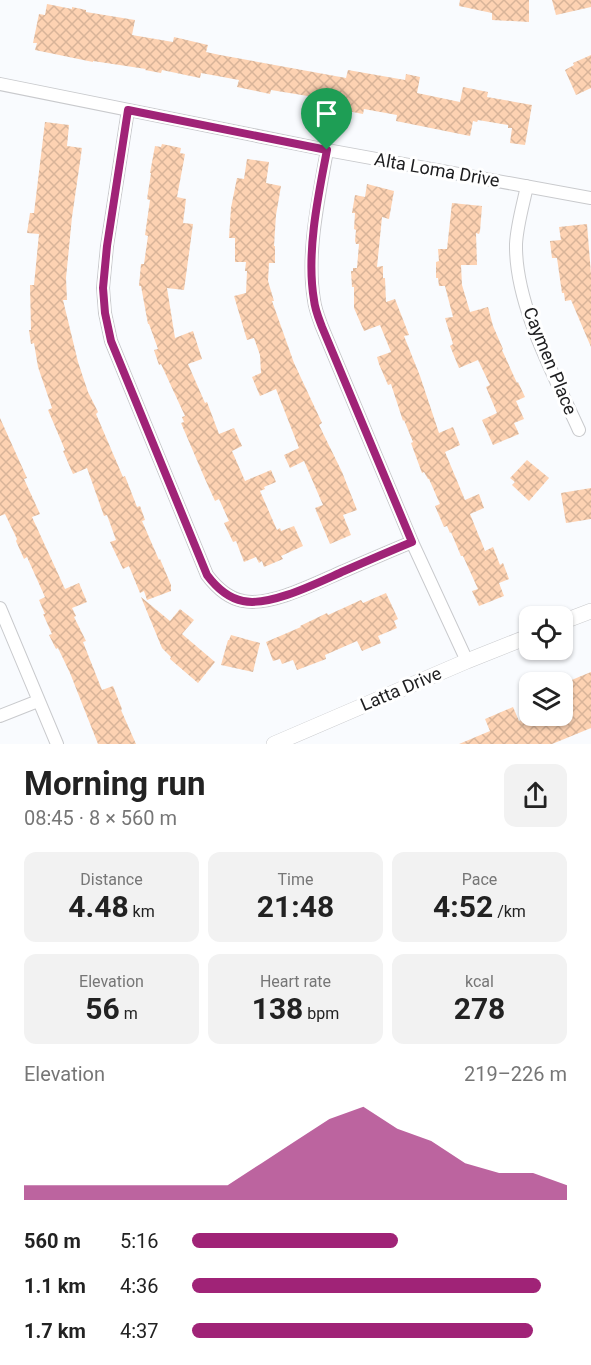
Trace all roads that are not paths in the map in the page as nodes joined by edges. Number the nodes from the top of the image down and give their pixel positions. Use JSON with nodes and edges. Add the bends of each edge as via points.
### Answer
{"nodes":[{"id":1,"x":0,"y":84,"type":"edge"},
{"id":2,"x":128,"y":110,"type":"junction"},
{"id":3,"x":327,"y":150,"type":"junction"},
{"id":4,"x":528,"y":186,"type":"junction"},
{"id":5,"x":591,"y":198,"type":"edge"},
{"id":6,"x":579,"y":430,"type":"dead end"},
{"id":7,"x":412,"y":542,"type":"junction"},
{"id":8,"x":0,"y":608,"type":"edge"},
{"id":9,"x":591,"y":611,"type":"edge"},
{"id":10,"x":573,"y":618,"type":"edge"},
{"id":11,"x":519,"y":640,"type":"edge"},
{"id":12,"x":467,"y":661,"type":"junction"},
{"id":13,"x":38,"y":701,"type":"junction"},
{"id":14,"x":0,"y":716,"type":"edge"},
{"id":15,"x":57,"y":744,"type":"edge"},
{"id":16,"x":274,"y":744,"type":"edge"}],
"edges":[{"from":1,"to":2,"type":"street","name":"Alta Loma Drive"},
{"from":2,"to":3,"type":"street","name":"Alta Loma Drive"},
{"from":2,"to":7,"type":"street","via":[[107,246],[105,313],[111,341],[207,575],[229,596],[263,602]]},
{"from":3,"to":4,"type":"street","name":"Alta Loma Drive"},
{"from":3,"to":7,"type":"street","via":[[314,226],[314,303]]},
{"from":4,"to":5,"type":"street","name":"Alta Loma Drive"},
{"from":4,"to":6,"type":"street","name":"Caymen Place","via":[[516,243],[522,290],[536,333]]},
{"from":7,"to":12,"type":"street"},
{"from":8,"to":13,"type":"street"},
{"from":9,"to":10,"type":"street"},
{"from":11,"to":12,"type":"street","name":"Latta Drive"},
{"from":12,"to":16,"type":"street","name":"Latta Drive"},
{"from":13,"to":14,"type":"street"},
{"from":13,"to":15,"type":"street"}]}
